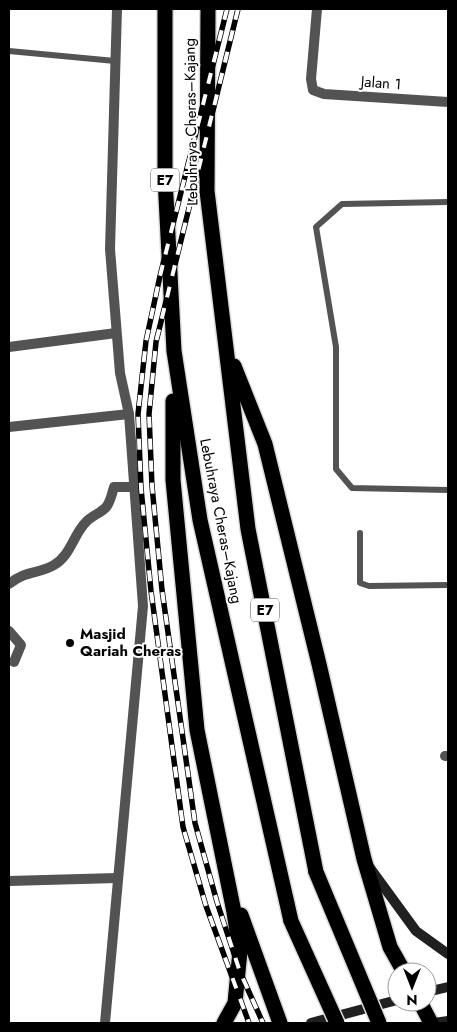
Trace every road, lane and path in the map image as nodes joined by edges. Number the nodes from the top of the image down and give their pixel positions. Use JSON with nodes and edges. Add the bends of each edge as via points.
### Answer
{"nodes":[{"id":1,"x":117,"y":9,"type":"edge"},
{"id":2,"x":165,"y":9,"type":"edge"},
{"id":3,"x":208,"y":9,"type":"edge"},
{"id":4,"x":317,"y":9,"type":"edge"},
{"id":5,"x":9,"y":51,"type":"edge"},
{"id":6,"x":115,"y":61,"type":"junction"},
{"id":7,"x":448,"y":102,"type":"edge"},
{"id":8,"x":448,"y":202,"type":"edge"},
{"id":9,"x":116,"y":333,"type":"junction"},
{"id":10,"x":226,"y":346,"type":"junction"},
{"id":11,"x":9,"y":348,"type":"edge"},
{"id":12,"x":174,"y":351,"type":"junction"},
{"id":13,"x":129,"y":414,"type":"junction"},
{"id":14,"x":9,"y":427,"type":"edge"},
{"id":15,"x":134,"y":487,"type":"junction"},
{"id":16,"x":448,"y":490,"type":"edge"},
{"id":17,"x":360,"y":533,"type":"dead end"},
{"id":18,"x":9,"y":584,"type":"edge"},
{"id":19,"x":448,"y":585,"type":"edge"},
{"id":20,"x":9,"y":631,"type":"edge"},
{"id":21,"x":14,"y":662,"type":"dead end"},
{"id":22,"x":364,"y":859,"type":"junction"},
{"id":23,"x":224,"y":864,"type":"junction"},
{"id":24,"x":117,"y":878,"type":"junction"},
{"id":25,"x":9,"y":881,"type":"edge"},
{"id":26,"x":448,"y":954,"type":"edge"},
{"id":27,"x":398,"y":962,"type":"edge"},
{"id":28,"x":387,"y":1003,"type":"edge"},
{"id":29,"x":426,"y":1012,"type":"edge"},
{"id":30,"x":448,"y":1021,"type":"edge"},
{"id":31,"x":105,"y":1023,"type":"edge"},
{"id":32,"x":224,"y":1023,"type":"edge"},
{"id":33,"x":280,"y":1023,"type":"edge"},
{"id":34,"x":311,"y":1023,"type":"edge"},
{"id":35,"x":337,"y":1023,"type":"edge"},
{"id":36,"x":379,"y":1023,"type":"edge"},
{"id":37,"x":433,"y":1023,"type":"edge"}],
"edges":[{"from":1,"to":6,"type":"street"},
{"from":2,"to":12,"type":"highway","name":"Lebuhraya Cheras–Kajang","number":"E7","via":[[165,178]]},
{"from":3,"to":10,"type":"highway","name":"Lebuhraya Cheras–Kajang","number":"E7","via":[[207,191]]},
{"from":4,"to":7,"type":"street","name":"Jalan 1","via":[[310,79],[313,90],[324,94]]},
{"from":5,"to":6,"type":"lane"},
{"from":6,"to":9,"type":"street","via":[[110,249]]},
{"from":8,"to":16,"type":"lane","via":[[342,204],[316,227],[336,347],[336,469],[352,488]]},
{"from":9,"to":11,"type":"street"},
{"from":9,"to":13,"type":"street"},
{"from":10,"to":22,"type":"highway","via":[[264,444],[320,664]]},
{"from":10,"to":36,"type":"highway","name":"Lebuhraya Cheras–Kajang","number":"E7","bridge":true,"via":[[248,529],[316,872]]},
{"from":12,"to":23,"type":"highway","via":[[173,480],[193,693],[197,730]]},
{"from":12,"to":35,"type":"highway","name":"Lebuhraya Cheras–Kajang","number":"E7","bridge":true,"via":[[200,520],[291,921]]},
{"from":13,"to":14,"type":"street"},
{"from":13,"to":15,"type":"street"},
{"from":15,"to":18,"type":"street","via":[[114,487],[104,510],[87,521],[77,532],[65,556],[53,566],[19,576]]},
{"from":15,"to":24,"type":"street","via":[[143,606]]},
{"from":17,"to":19,"type":"lane","via":[[360,583],[369,586]]},
{"from":20,"to":21,"type":"street","via":[[20,645]]},
{"from":22,"to":26,"type":"main road","via":[[416,931]]},
{"from":22,"to":27,"type":"highway","via":[[390,947]]},
{"from":23,"to":32,"type":"highway","via":[[240,951],[235,1003]]},
{"from":23,"to":33,"type":"highway"},
{"from":24,"to":25,"type":"street"},
{"from":24,"to":31,"type":"street"},
{"from":28,"to":34,"type":"main road"},
{"from":29,"to":37,"type":"highway"},
{"from":30,"to":37,"type":"main road"}]}
